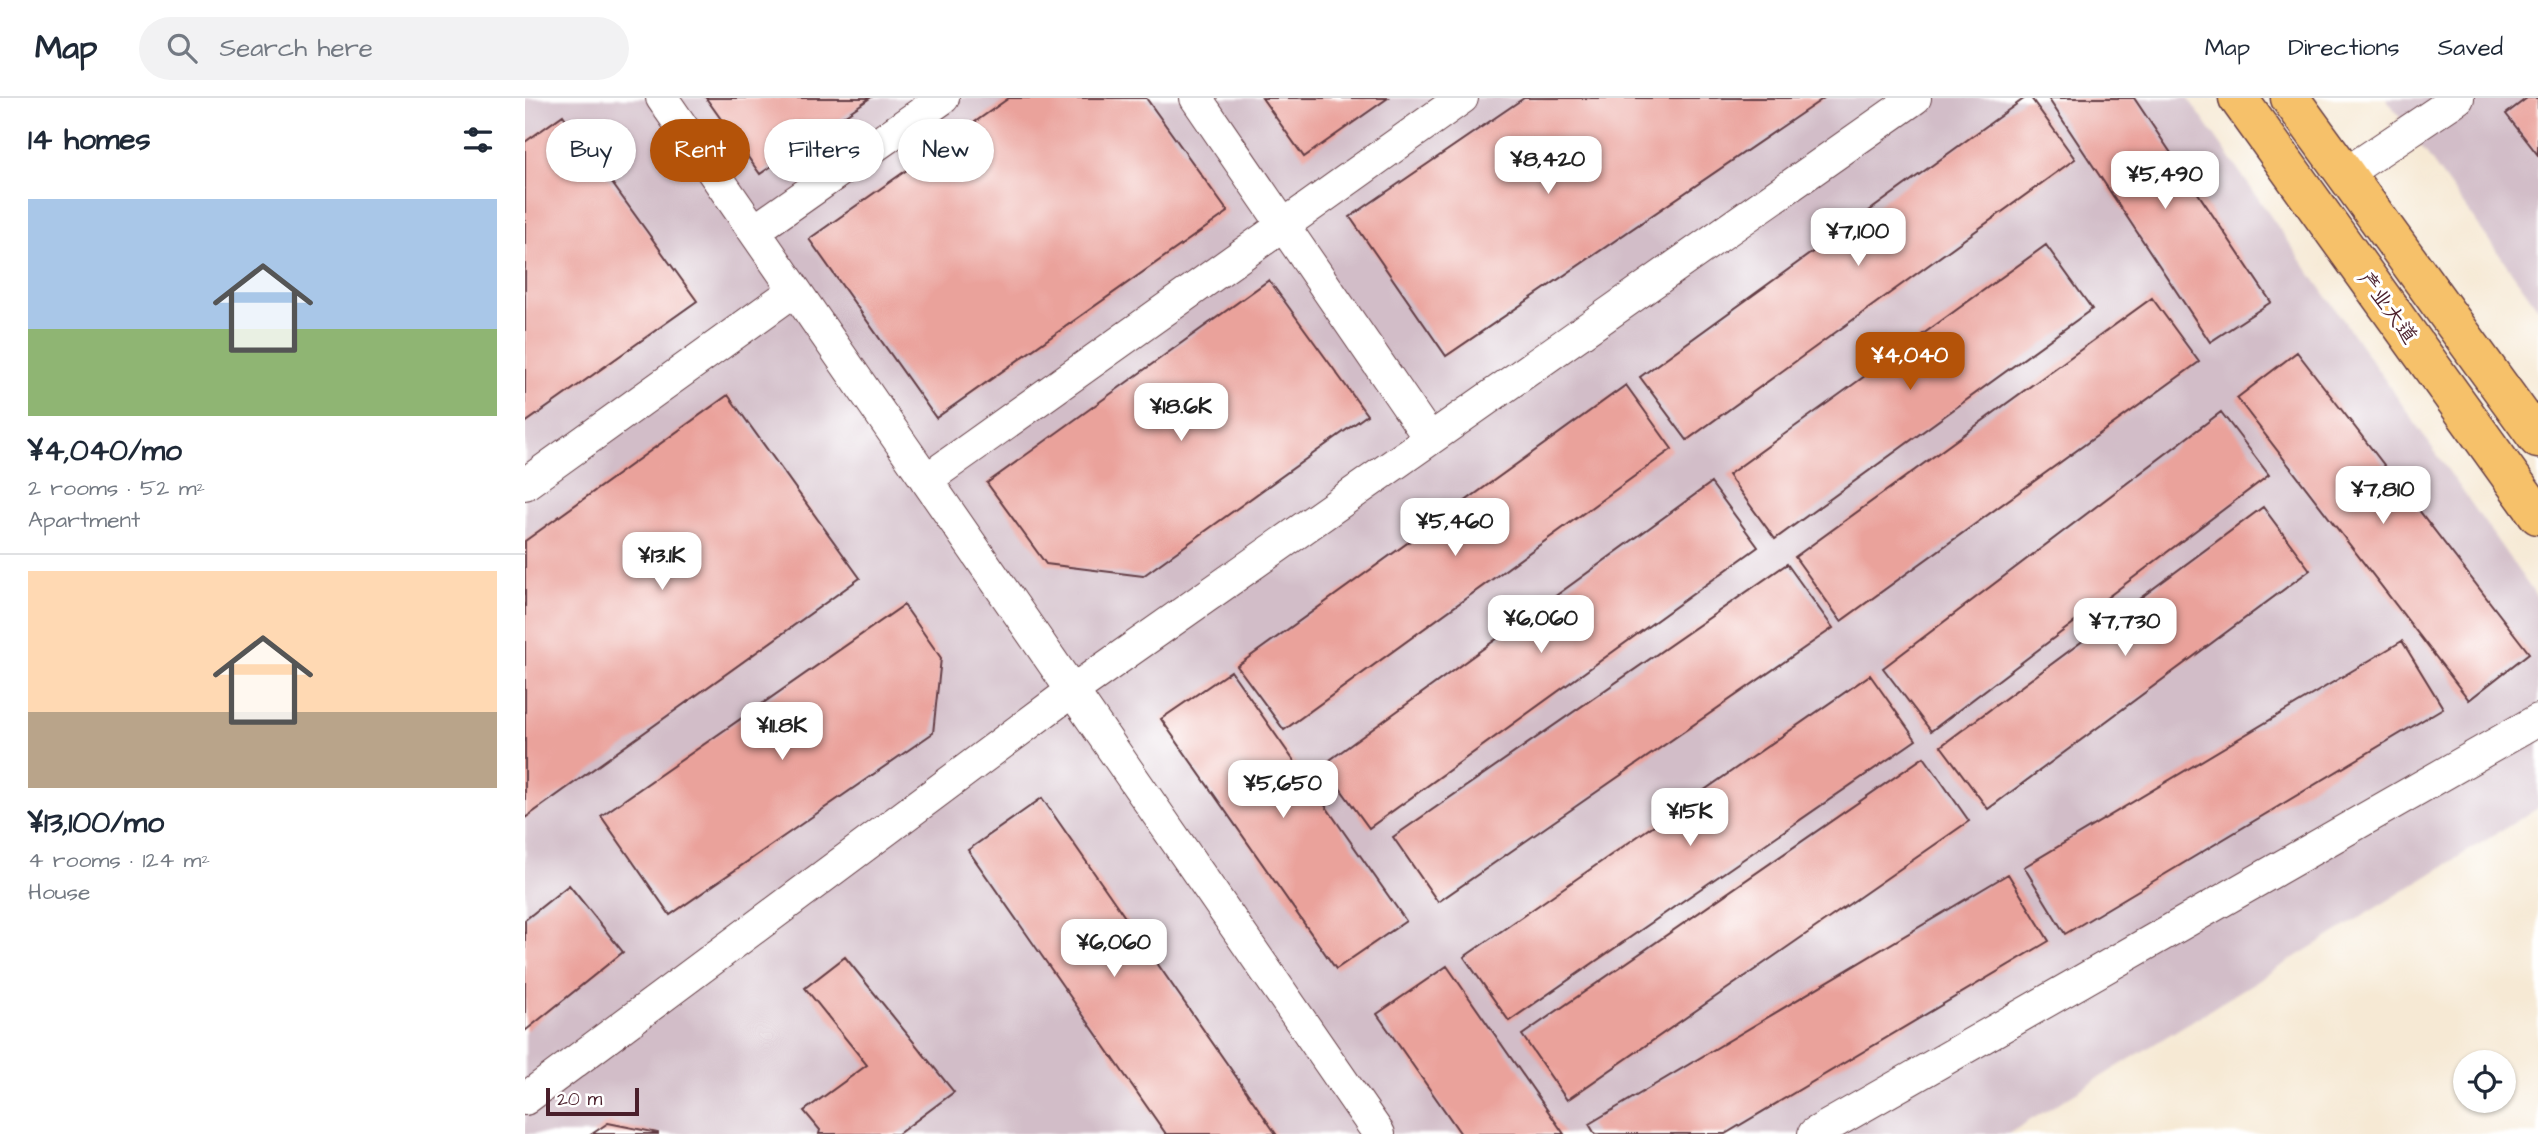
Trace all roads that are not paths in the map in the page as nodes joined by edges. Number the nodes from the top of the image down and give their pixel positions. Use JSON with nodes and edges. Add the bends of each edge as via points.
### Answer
{"nodes":[{"id":1,"x":662,"y":98,"type":"edge"},
{"id":2,"x":943,"y":98,"type":"edge"},
{"id":3,"x":1196,"y":98,"type":"edge"},
{"id":4,"x":1462,"y":98,"type":"edge"},
{"id":5,"x":2238,"y":98,"type":"edge"},
{"id":6,"x":2290,"y":98,"type":"edge"},
{"id":7,"x":2458,"y":98,"type":"edge"},
{"id":8,"x":1894,"y":104,"type":"edge"},
{"id":9,"x":2345,"y":174,"type":"junction"},
{"id":10,"x":1283,"y":225,"type":"junction"},
{"id":11,"x":754,"y":231,"type":"junction"},
{"id":12,"x":795,"y":290,"type":"junction"},
{"id":13,"x":2533,"y":422,"type":"edge"},
{"id":14,"x":1430,"y":439,"type":"junction"},
{"id":15,"x":926,"y":480,"type":"junction"},
{"id":16,"x":525,"y":484,"type":"edge"},
{"id":17,"x":2538,"y":515,"type":"edge"},
{"id":18,"x":1072,"y":691,"type":"junction"},
{"id":19,"x":2538,"y":720,"type":"edge"},
{"id":20,"x":525,"y":1100,"type":"edge"},
{"id":21,"x":1379,"y":1134,"type":"edge"},
{"id":22,"x":1814,"y":1134,"type":"edge"}],
"edges":[{"from":1,"to":11,"type":"street"},
{"from":2,"to":11,"type":"street"},
{"from":3,"to":10,"type":"street"},
{"from":4,"to":10,"type":"street"},
{"from":5,"to":17,"type":"main road","name":"产业大道"},
{"from":6,"to":9,"type":"main road","name":"产业大道"},
{"from":7,"to":9,"type":"street"},
{"from":8,"to":14,"type":"street"},
{"from":9,"to":13,"type":"main road","name":"产业大道"},
{"from":10,"to":14,"type":"street"},
{"from":10,"to":15,"type":"street"},
{"from":11,"to":12,"type":"street"},
{"from":12,"to":15,"type":"street"},
{"from":12,"to":16,"type":"street"},
{"from":14,"to":18,"type":"street"},
{"from":15,"to":18,"type":"street"},
{"from":18,"to":20,"type":"street"},
{"from":18,"to":21,"type":"street"},
{"from":19,"to":22,"type":"street"}]}
